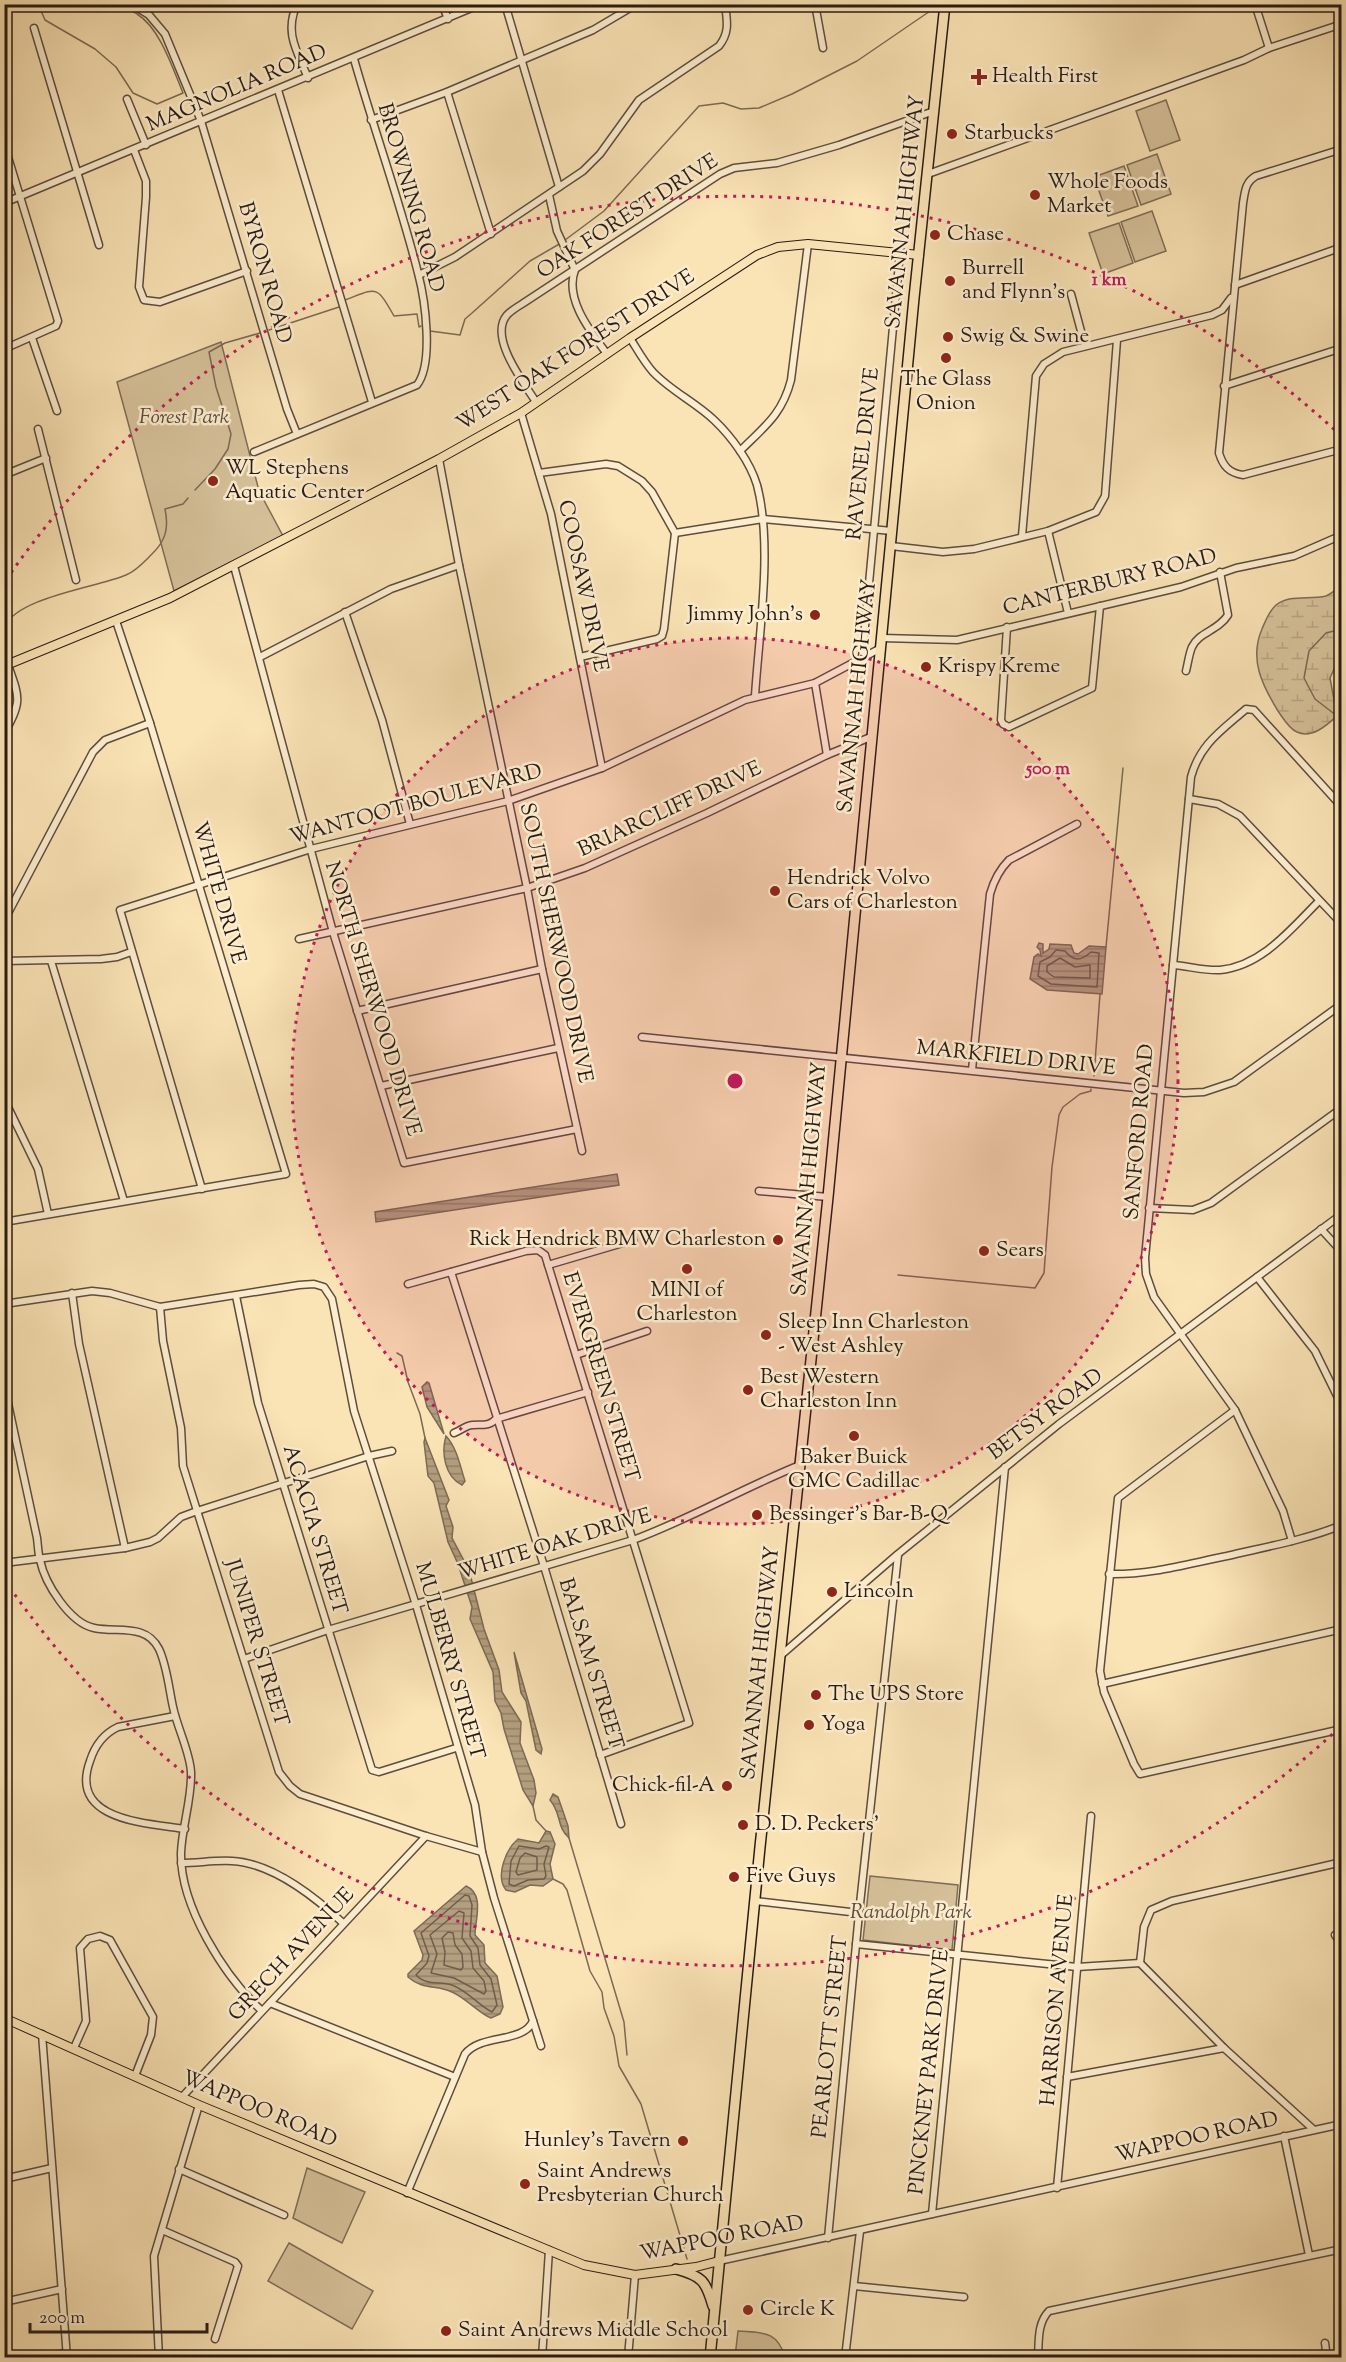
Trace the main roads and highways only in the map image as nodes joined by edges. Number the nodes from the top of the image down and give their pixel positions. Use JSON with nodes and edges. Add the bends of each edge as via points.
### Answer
{"nodes":[{"id":1,"x":945,"y":4,"type":"edge"},
{"id":2,"x":919,"y":255,"type":"junction"},
{"id":3,"x":6,"y":665,"type":"edge"},
{"id":4,"x":4,"y":2018,"type":"edge"},
{"id":5,"x":719,"y":2261,"type":"junction"},
{"id":6,"x":676,"y":2269,"type":"junction"},
{"id":7,"x":714,"y":2311,"type":"junction"},
{"id":8,"x":710,"y":2358,"type":"edge"}],
"edges":[{"from":1,"to":2,"type":"highway","name":"SAVANNAH HIGHWAY"},
{"from":2,"to":3,"type":"main road","name":"WEST OAK FOREST DRIVE","via":[[808,244],[778,247],[757,255],[521,413],[439,459],[170,598]]},
{"from":2,"to":5,"type":"highway","name":"SAVANNAH HIGHWAY"},
{"from":4,"to":6,"type":"main road","name":"WAPPOO ROAD","via":[[199,2105],[585,2265],[635,2275]]},
{"from":5,"to":6,"type":"main road","name":"WAPPOO ROAD"},
{"from":5,"to":7,"type":"highway","name":"SAVANNAH HIGHWAY"},
{"from":6,"to":7,"type":"highway","via":[[703,2280]]},
{"from":7,"to":8,"type":"highway","name":"SAVANNAH HIGHWAY"}]}
